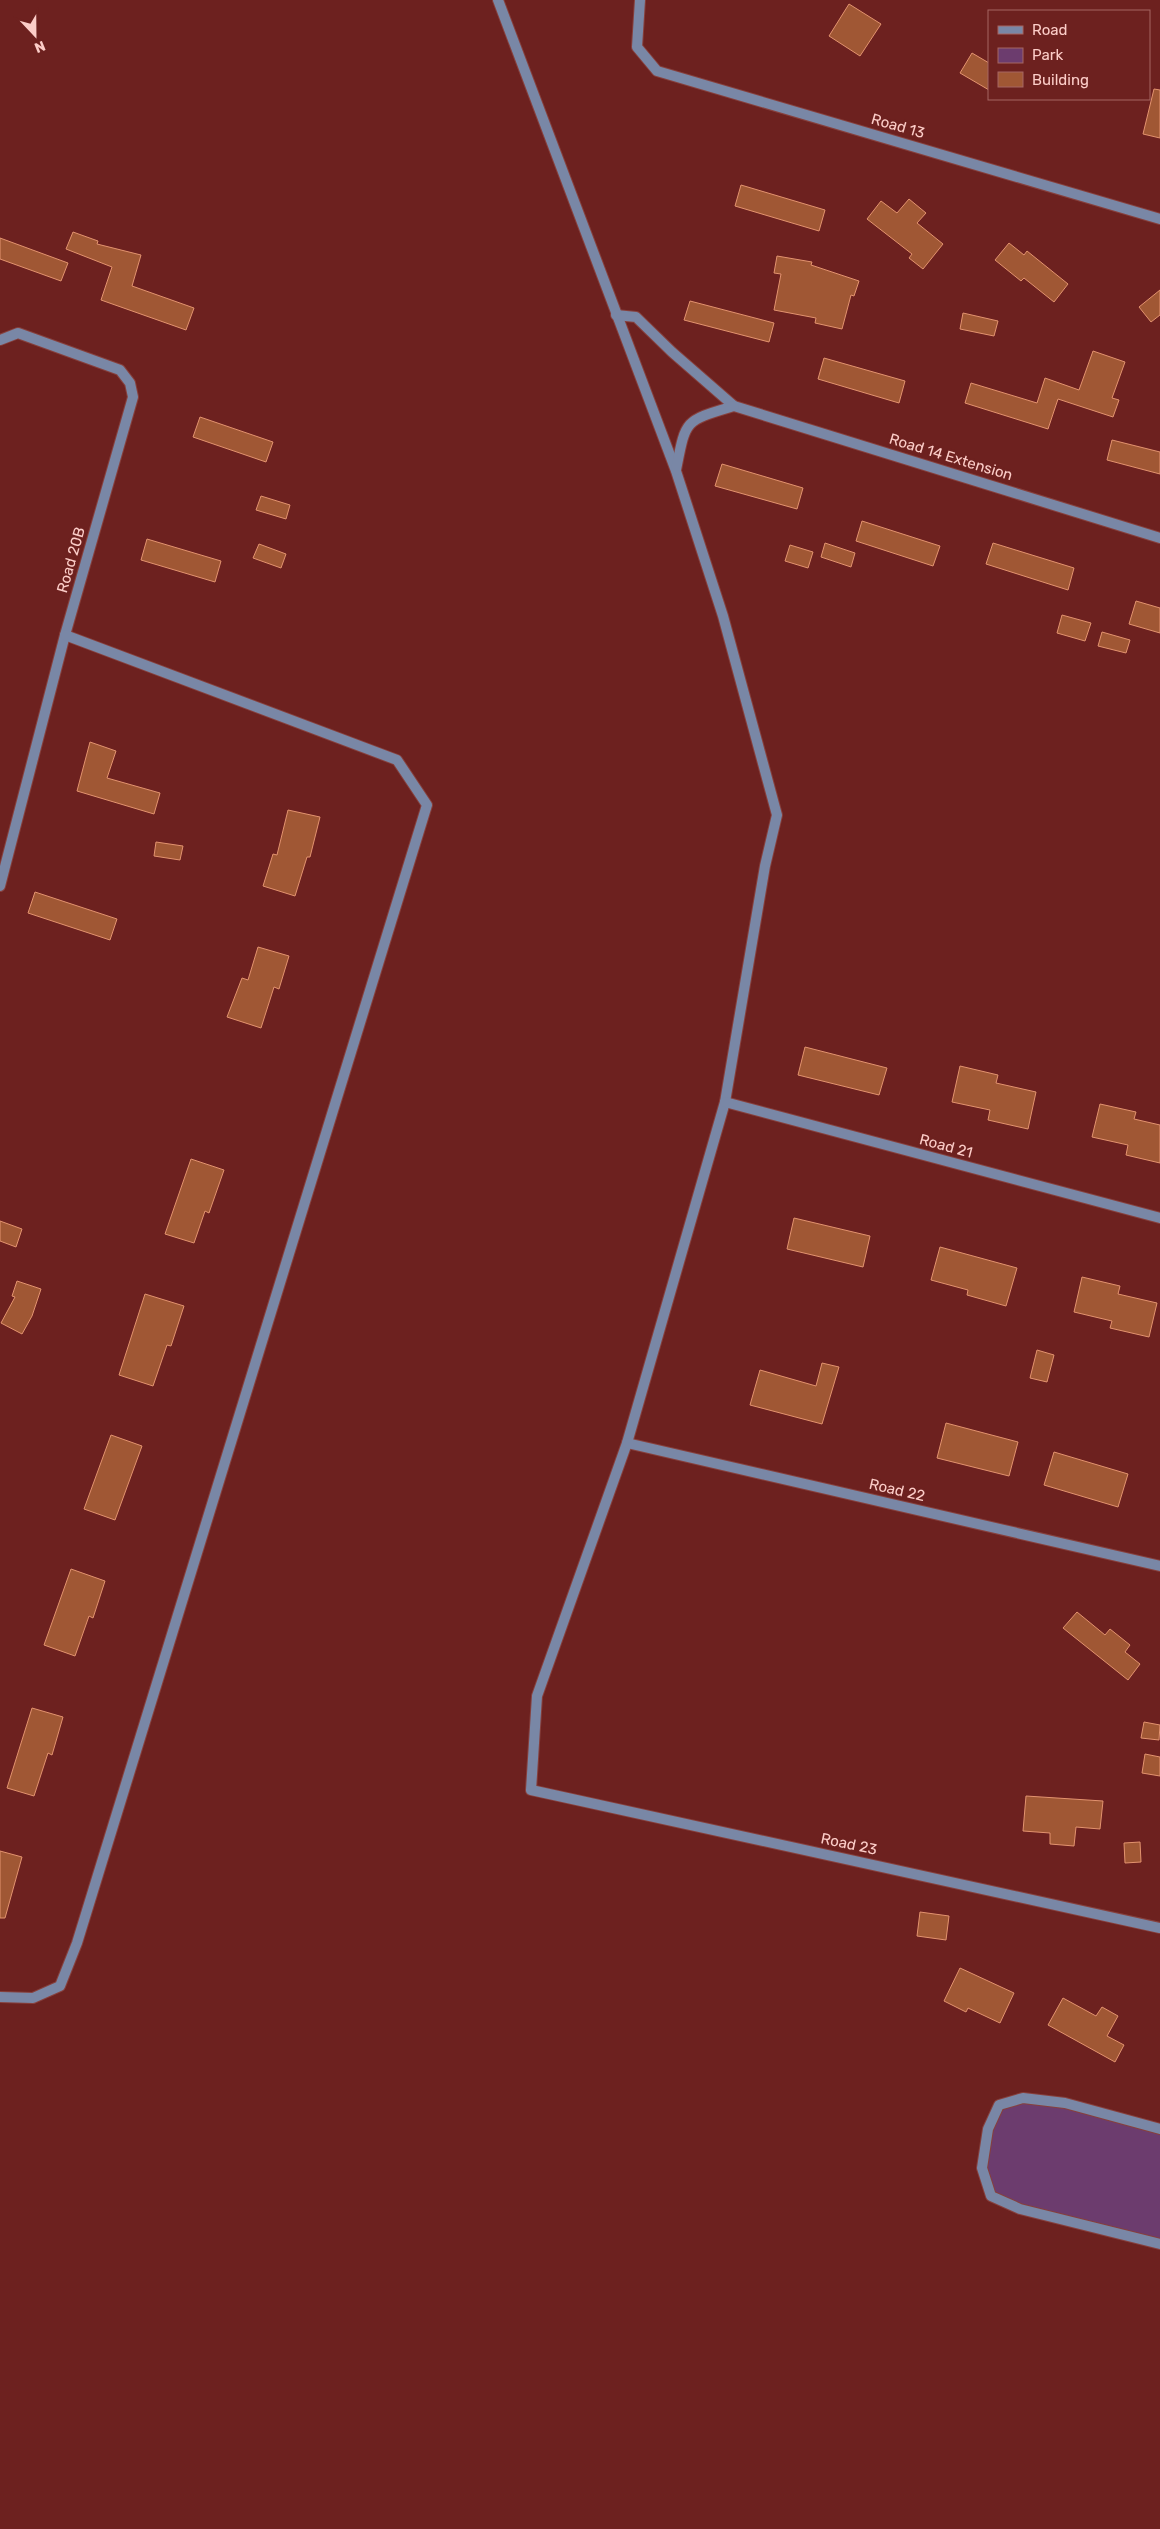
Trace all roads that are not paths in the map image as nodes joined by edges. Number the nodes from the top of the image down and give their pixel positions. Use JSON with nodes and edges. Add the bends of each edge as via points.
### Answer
{"nodes":[{"id":1,"x":498,"y":0,"type":"edge"},
{"id":2,"x":640,"y":0,"type":"edge"},
{"id":3,"x":1160,"y":219,"type":"edge"},
{"id":4,"x":616,"y":315,"type":"junction"},
{"id":5,"x":0,"y":340,"type":"edge"},
{"id":6,"x":734,"y":406,"type":"junction"},
{"id":7,"x":676,"y":471,"type":"junction"},
{"id":8,"x":1160,"y":538,"type":"edge"},
{"id":9,"x":65,"y":635,"type":"junction"},
{"id":10,"x":0,"y":886,"type":"edge"},
{"id":11,"x":725,"y":1102,"type":"junction"},
{"id":12,"x":1160,"y":1218,"type":"edge"},
{"id":13,"x":627,"y":1443,"type":"junction"},
{"id":14,"x":1160,"y":1566,"type":"edge"},
{"id":15,"x":1160,"y":1928,"type":"edge"},
{"id":16,"x":0,"y":1996,"type":"edge"},
{"id":17,"x":1160,"y":2129,"type":"edge"},
{"id":18,"x":1160,"y":2244,"type":"edge"}],
"edges":[{"from":1,"to":4,"type":"street"},
{"from":2,"to":3,"type":"street","name":"Road 13","via":[[637,47],[657,71]]},
{"from":4,"to":6,"type":"street","via":[[636,317]]},
{"from":4,"to":7,"type":"street"},
{"from":5,"to":9,"type":"street","name":"Road 20B","via":[[18,333],[120,370],[130,383],[133,397]]},
{"from":6,"to":7,"type":"street","via":[[697,417],[684,431]]},
{"from":6,"to":8,"type":"street","name":"Road 14 Extension"},
{"from":7,"to":11,"type":"street","via":[[723,616],[777,815],[765,866]]},
{"from":9,"to":10,"type":"street","name":"Road 20B"},
{"from":9,"to":16,"type":"street","via":[[397,760],[427,805],[77,1943],[60,1986],[33,1998]]},
{"from":11,"to":12,"type":"street","name":"Road 21"},
{"from":11,"to":13,"type":"street"},
{"from":13,"to":14,"type":"street","name":"Road 22"},
{"from":13,"to":15,"type":"street","name":"Road 23","via":[[537,1696],[531,1790]]},
{"from":17,"to":18,"type":"street","via":[[1065,2103],[1023,2098],[999,2105],[988,2129],[982,2168],[991,2196],[1020,2209]]}]}
